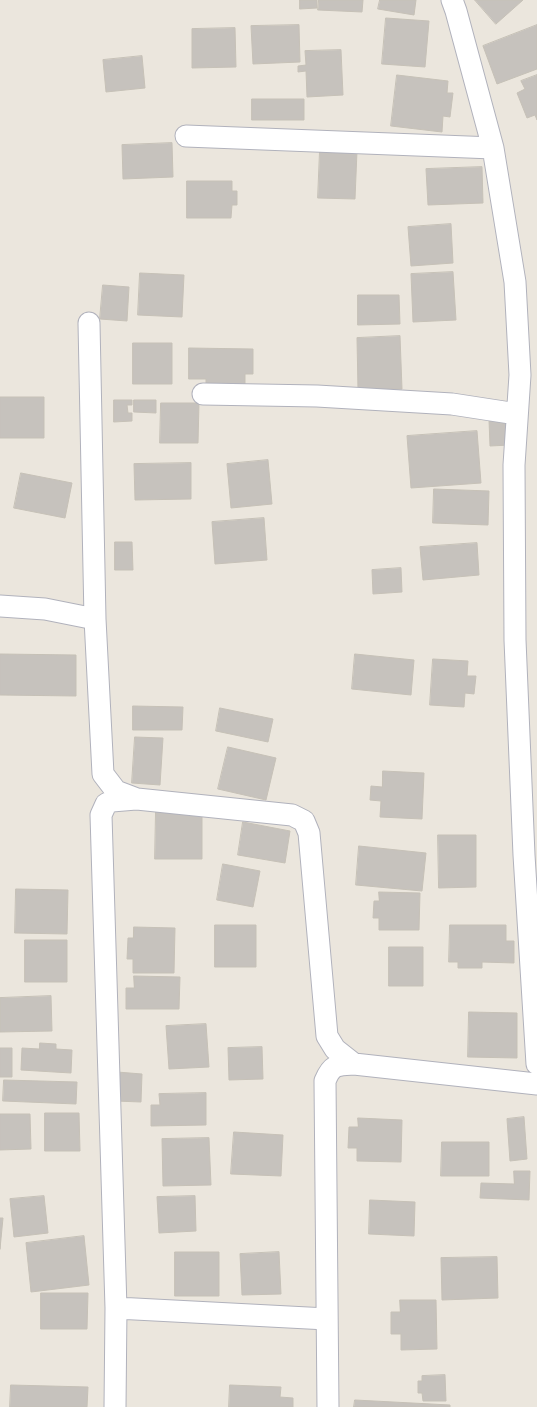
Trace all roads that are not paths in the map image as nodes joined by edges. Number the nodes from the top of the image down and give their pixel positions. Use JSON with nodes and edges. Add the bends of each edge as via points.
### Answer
{"nodes":[{"id":1,"x":452,"y":0,"type":"edge"},
{"id":2,"x":186,"y":136,"type":"dead end"},
{"id":3,"x":492,"y":148,"type":"junction"},
{"id":4,"x":89,"y":323,"type":"dead end"},
{"id":5,"x":203,"y":394,"type":"dead end"},
{"id":6,"x":517,"y":414,"type":"junction"},
{"id":7,"x":0,"y":606,"type":"edge"},
{"id":8,"x":95,"y":619,"type":"junction"},
{"id":9,"x":137,"y":799,"type":"junction"},
{"id":10,"x":354,"y":1064,"type":"junction"},
{"id":11,"x":537,"y":1064,"type":"edge"},
{"id":12,"x":537,"y":1084,"type":"edge"},
{"id":13,"x":116,"y":1308,"type":"junction"},
{"id":14,"x":327,"y":1319,"type":"junction"},
{"id":15,"x":115,"y":1407,"type":"edge"},
{"id":16,"x":328,"y":1407,"type":"edge"}],
"edges":[{"from":1,"to":3,"type":"street"},
{"from":2,"to":3,"type":"street"},
{"from":3,"to":6,"type":"street","via":[[515,282],[520,375]]},
{"from":4,"to":8,"type":"street"},
{"from":5,"to":6,"type":"street","via":[[318,396],[452,404]]},
{"from":6,"to":11,"type":"street","via":[[513,487],[515,640],[524,855]]},
{"from":7,"to":8,"type":"street","via":[[45,609]]},
{"from":8,"to":9,"type":"street","via":[[103,774],[116,791]]},
{"from":9,"to":10,"type":"street","via":[[292,815],[304,821],[309,833],[327,1036],[335,1049]]},
{"from":9,"to":13,"type":"street","via":[[112,801],[106,804],[102,816]]},
{"from":10,"to":12,"type":"street"},
{"from":10,"to":14,"type":"street","via":[[337,1065],[329,1071],[325,1081]]},
{"from":13,"to":14,"type":"street"},
{"from":13,"to":15,"type":"street"},
{"from":14,"to":16,"type":"street"}]}
